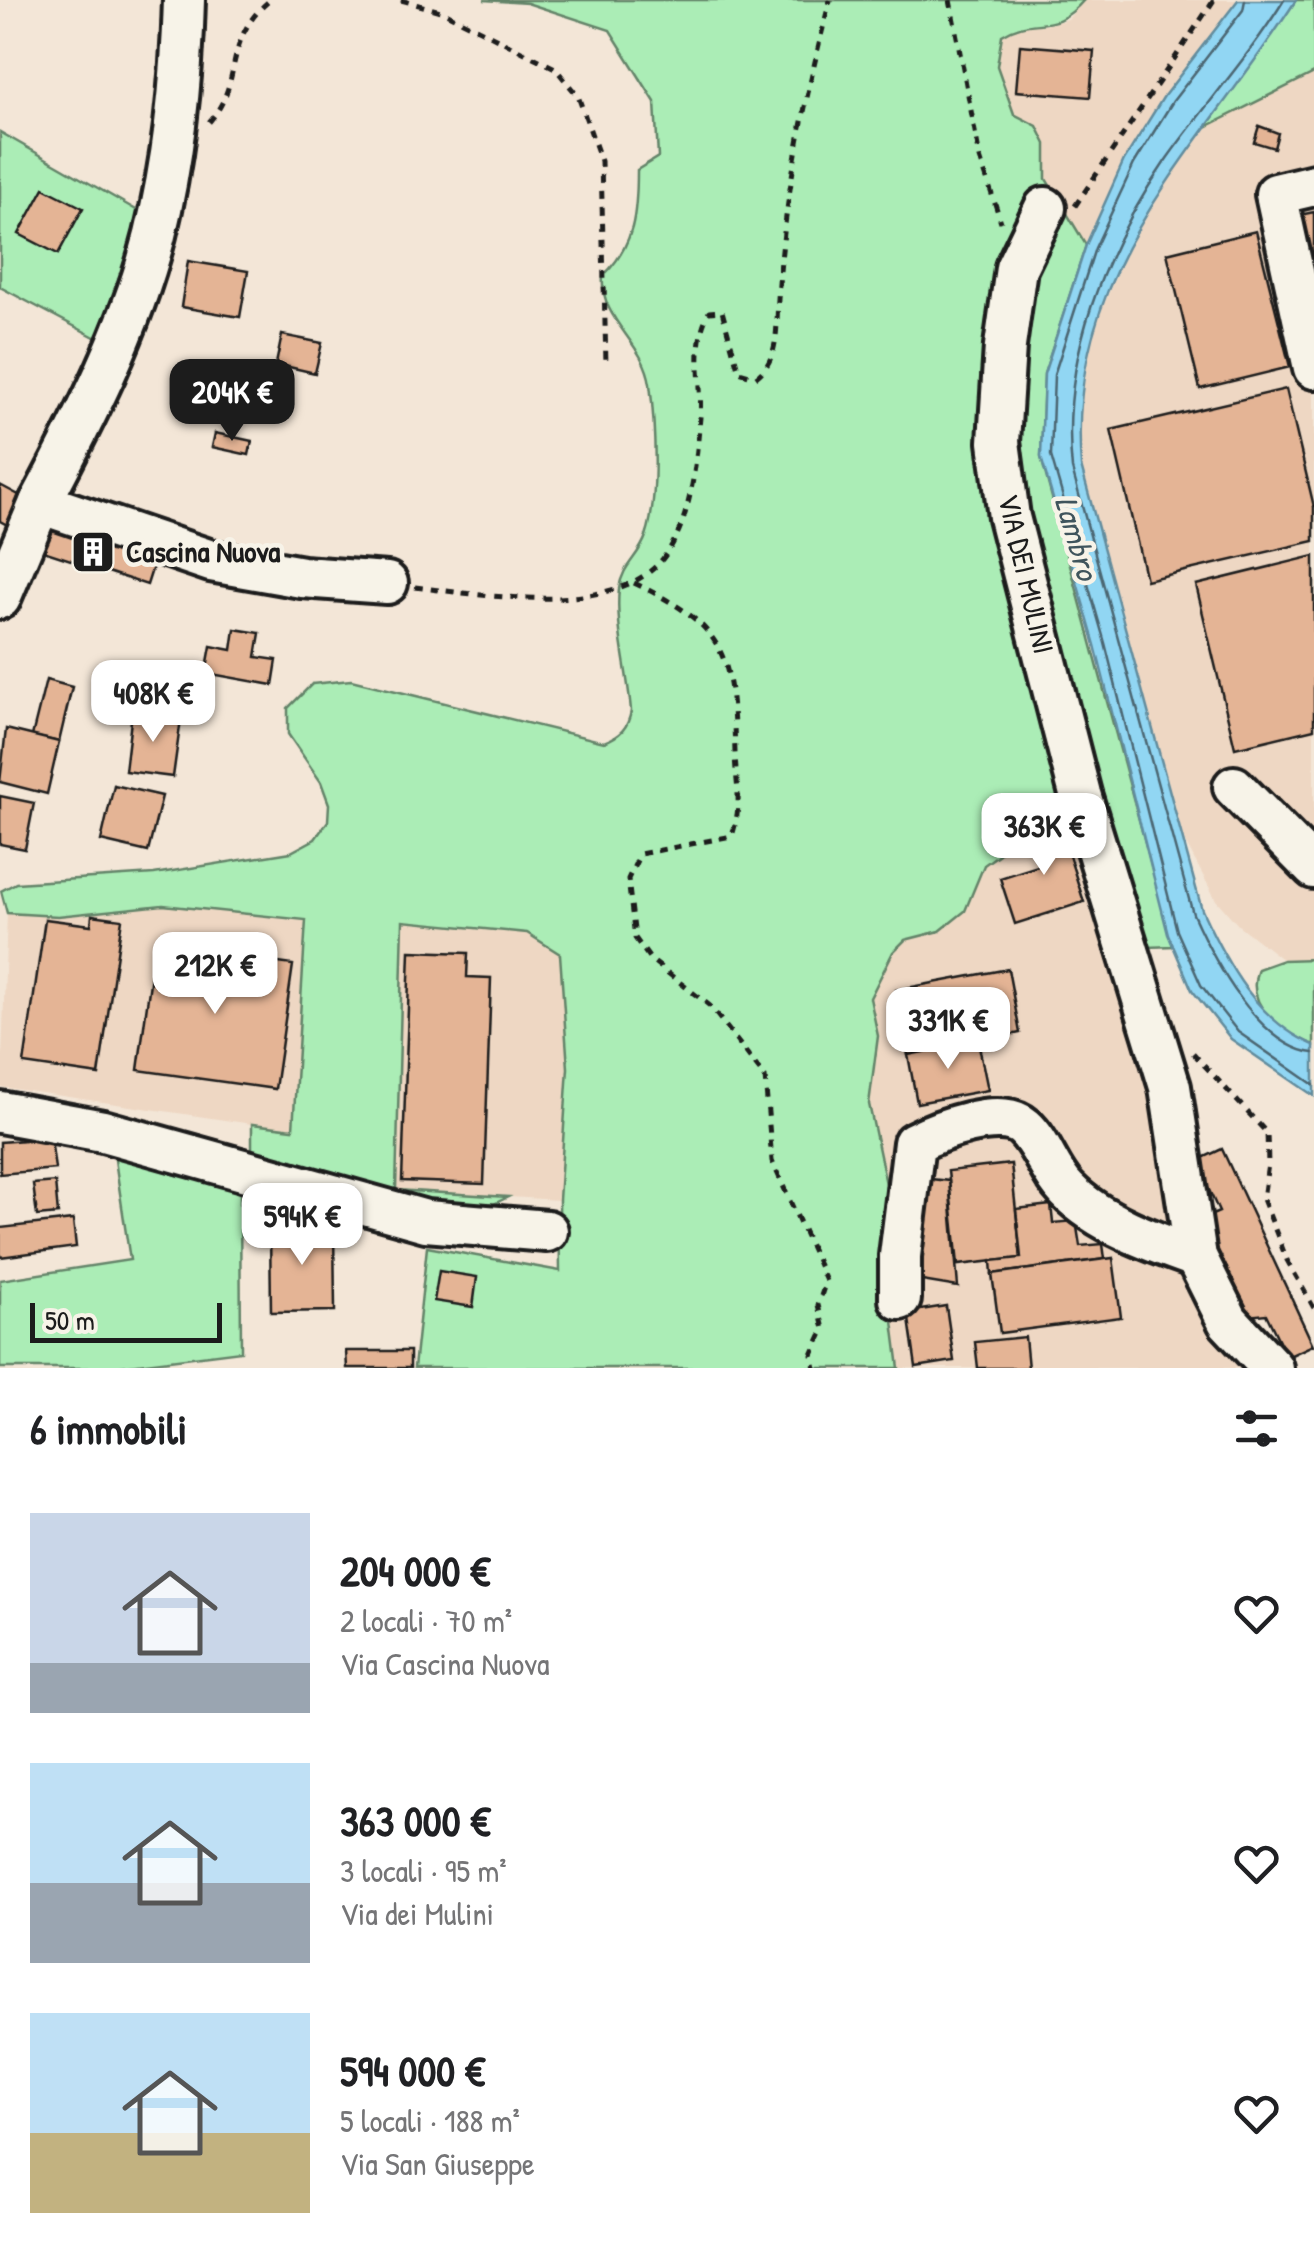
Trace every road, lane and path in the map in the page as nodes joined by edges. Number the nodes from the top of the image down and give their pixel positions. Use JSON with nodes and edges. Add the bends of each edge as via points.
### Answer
{"nodes":[{"id":1,"x":184,"y":0,"type":"edge"},
{"id":2,"x":270,"y":0,"type":"edge"},
{"id":3,"x":400,"y":0,"type":"edge"},
{"id":4,"x":830,"y":0,"type":"edge"},
{"id":5,"x":950,"y":0,"type":"edge"},
{"id":6,"x":1214,"y":0,"type":"edge"},
{"id":7,"x":171,"y":150,"type":"junction"},
{"id":8,"x":1314,"y":184,"type":"edge"},
{"id":9,"x":1059,"y":209,"type":"joint"},
{"id":10,"x":1016,"y":268,"type":"junction"},
{"id":11,"x":606,"y":364,"type":"dead end"},
{"id":12,"x":1314,"y":368,"type":"edge"},
{"id":13,"x":40,"y":502,"type":"junction"},
{"id":14,"x":387,"y":583,"type":"joint"},
{"id":15,"x":634,"y":583,"type":"junction"},
{"id":16,"x":0,"y":598,"type":"edge"},
{"id":17,"x":1234,"y":787,"type":"dead end"},
{"id":18,"x":1314,"y":868,"type":"edge"},
{"id":19,"x":1153,"y":1026,"type":"junction"},
{"id":20,"x":0,"y":1112,"type":"edge"},
{"id":21,"x":547,"y":1231,"type":"dead end"},
{"id":22,"x":1196,"y":1257,"type":"junction"},
{"id":23,"x":900,"y":1298,"type":"dead end"},
{"id":24,"x":1314,"y":1308,"type":"edge"},
{"id":25,"x":815,"y":1368,"type":"edge"},
{"id":26,"x":1272,"y":1368,"type":"edge"}],
"edges":[{"from":1,"to":7,"type":"street"},
{"from":2,"to":7,"type":"path","via":[[247,19],[217,113]]},
{"from":3,"to":11,"type":"path","via":[[444,12],[556,68],[578,96],[601,161]]},
{"from":4,"to":15,"type":"path","via":[[806,92],[769,367],[756,377],[739,372],[722,311],[708,312],[684,516],[664,558]]},
{"from":5,"to":10,"type":"path","via":[[980,158]]},
{"from":6,"to":9,"type":"path"},
{"from":7,"to":13,"type":"street","via":[[154,237],[126,316],[87,414]]},
{"from":8,"to":12,"type":"street","via":[[1276,194]]},
{"from":9,"to":10,"type":"street","name":"VIA DEI MULINI"},
{"from":10,"to":19,"type":"street","name":"VIA DEI MULINI","via":[[999,442],[1009,517],[1080,794]]},
{"from":13,"to":14,"type":"street","via":[[211,562],[302,578]]},
{"from":13,"to":16,"type":"street"},
{"from":14,"to":15,"type":"path","via":[[505,598],[598,594]]},
{"from":15,"to":25,"type":"path","via":[[694,616],[715,641],[733,682],[742,803],[732,836],[640,854],[628,879],[630,928],[650,960],[710,1006],[765,1077],[772,1161],[826,1281],[818,1304],[824,1329],[812,1355]]},
{"from":17,"to":18,"type":"street"},
{"from":19,"to":22,"type":"street","name":"VIA DEI MULINI","via":[[1170,1087]]},
{"from":19,"to":24,"type":"path","via":[[1207,1064],[1267,1133],[1263,1199],[1286,1260]]},
{"from":20,"to":21,"type":"street","via":[[103,1131],[426,1222]]},
{"from":22,"to":23,"type":"street","via":[[1150,1241],[1068,1192],[1023,1126],[1006,1119],[973,1122],[914,1143]]},
{"from":22,"to":26,"type":"street","name":"VIA DEI MULINI","via":[[1228,1321]]}]}
